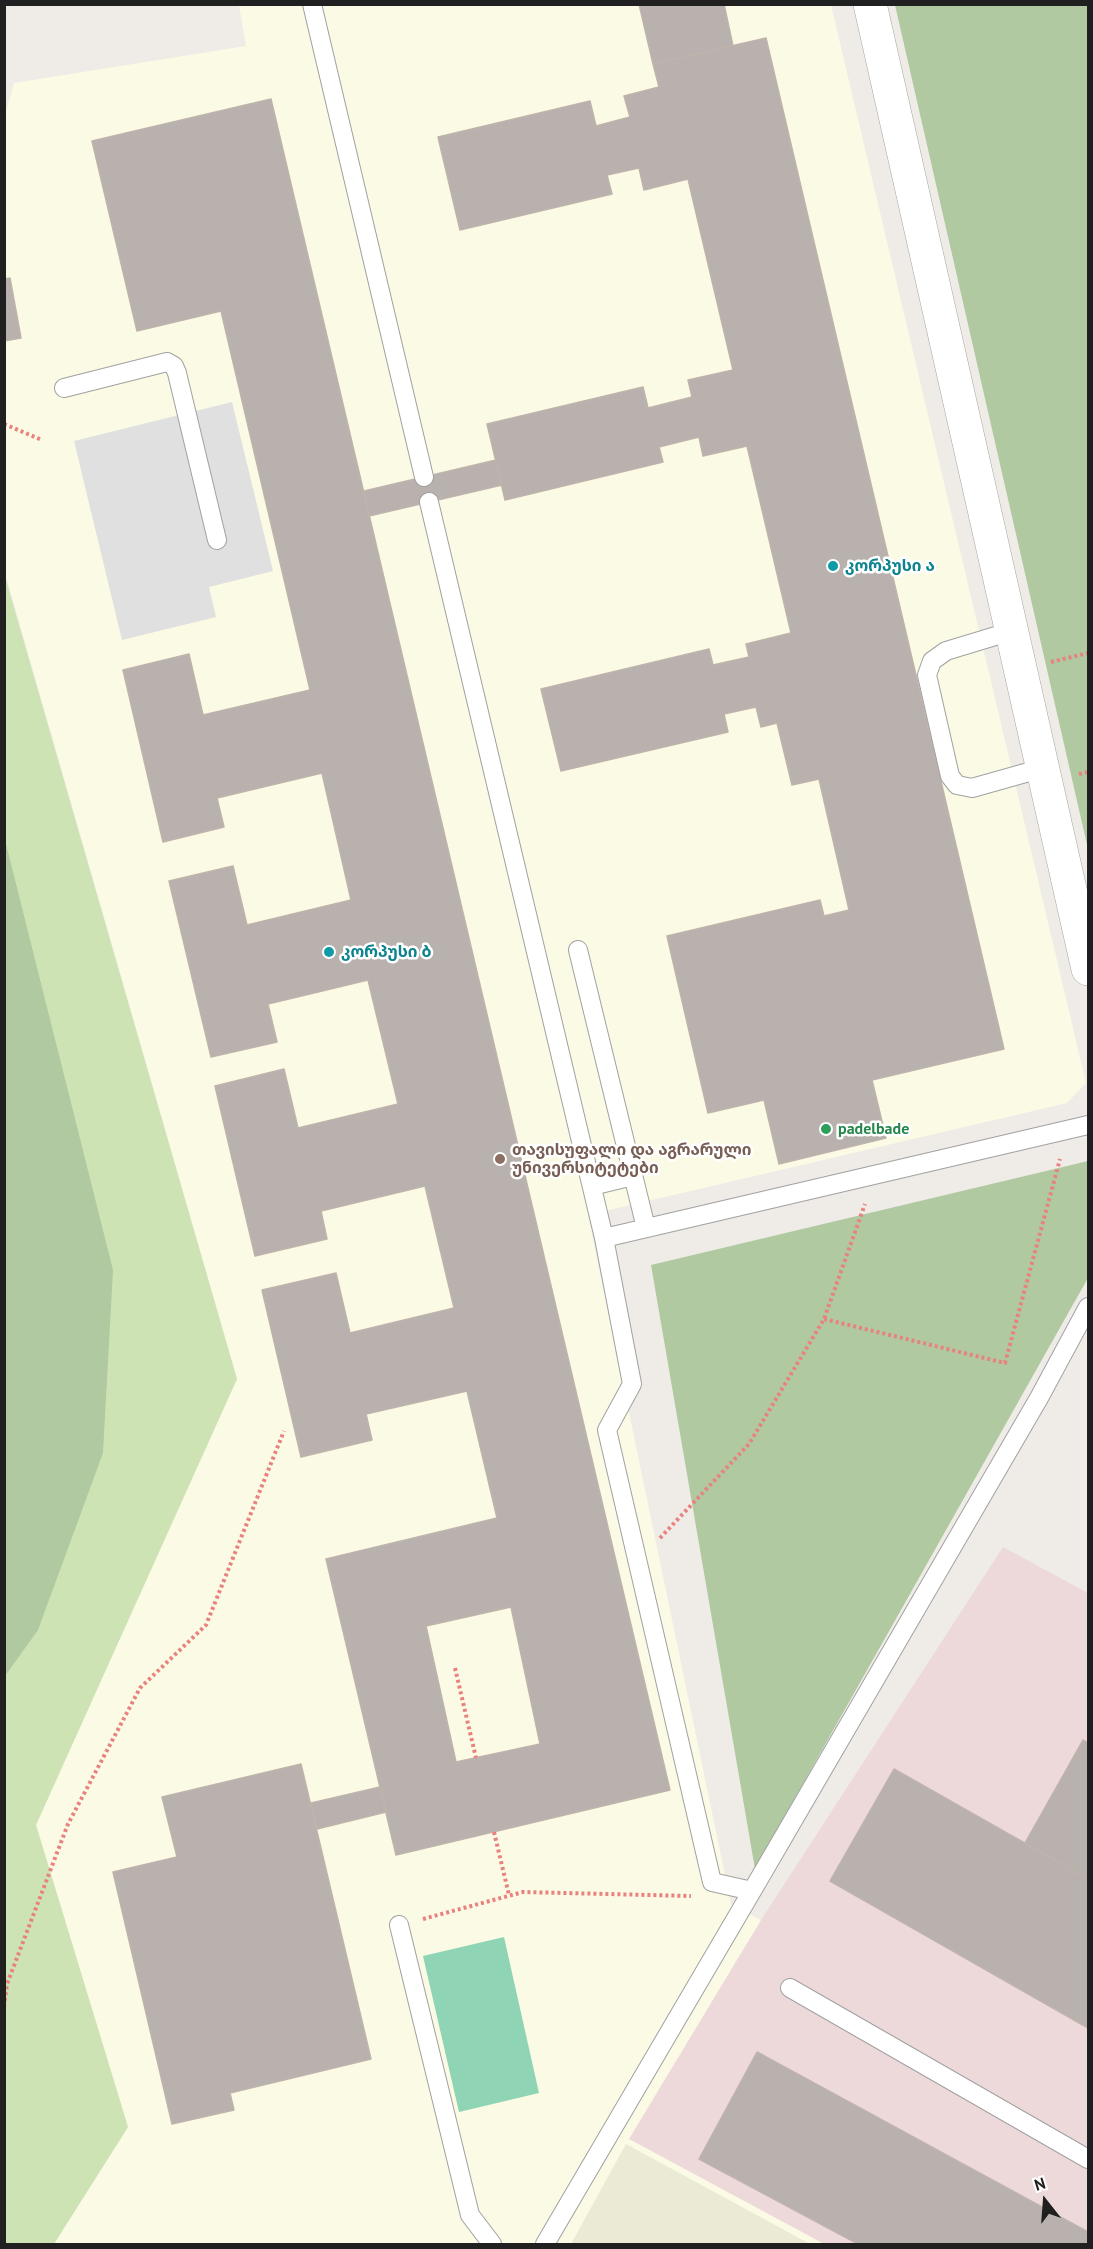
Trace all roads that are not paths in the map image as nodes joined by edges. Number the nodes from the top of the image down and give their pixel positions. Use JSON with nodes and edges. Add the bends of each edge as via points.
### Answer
{"nodes":[{"id":1,"x":312,"y":4,"type":"edge"},
{"id":2,"x":870,"y":4,"type":"edge"},
{"id":3,"x":64,"y":388,"type":"dead end"},
{"id":4,"x":424,"y":477,"type":"dead end"},
{"id":5,"x":429,"y":502,"type":"dead end"},
{"id":6,"x":217,"y":540,"type":"dead end"},
{"id":7,"x":1012,"y":631,"type":"junction"},
{"id":8,"x":1043,"y":768,"type":"junction"},
{"id":9,"x":578,"y":950,"type":"dead end"},
{"id":10,"x":1089,"y":969,"type":"edge"},
{"id":11,"x":1089,"y":1125,"type":"edge"},
{"id":12,"x":633,"y":1176,"type":"junction"},
{"id":13,"x":592,"y":1186,"type":"junction"},
{"id":14,"x":646,"y":1228,"type":"junction"},
{"id":15,"x":604,"y":1238,"type":"junction"},
{"id":16,"x":1089,"y":1308,"type":"edge"},
{"id":17,"x":753,"y":1891,"type":"junction"},
{"id":18,"x":399,"y":1925,"type":"road end"},
{"id":19,"x":790,"y":1988,"type":"dead end"},
{"id":20,"x":1089,"y":2159,"type":"edge"},
{"id":21,"x":492,"y":2244,"type":"edge"},
{"id":22,"x":545,"y":2244,"type":"edge"}],
"edges":[{"from":1,"to":4,"type":"lane"},
{"from":2,"to":7,"type":"street"},
{"from":3,"to":6,"type":"lane","via":[[167,362],[174,366]]},
{"from":5,"to":13,"type":"lane"},
{"from":7,"to":8,"type":"street"},
{"from":7,"to":8,"type":"lane","via":[[946,651],[932,661],[927,675],[950,776],[957,785],[972,788]]},
{"from":8,"to":10,"type":"street"},
{"from":9,"to":12,"type":"lane"},
{"from":11,"to":14,"type":"lane"},
{"from":12,"to":13,"type":"lane"},
{"from":12,"to":14,"type":"lane"},
{"from":13,"to":15,"type":"lane"},
{"from":14,"to":15,"type":"lane"},
{"from":15,"to":17,"type":"lane","via":[[632,1383],[607,1430],[712,1882]]},
{"from":16,"to":17,"type":"lane"},
{"from":17,"to":22,"type":"lane"},
{"from":18,"to":21,"type":"lane","via":[[470,2215]]},
{"from":19,"to":20,"type":"lane"}]}
